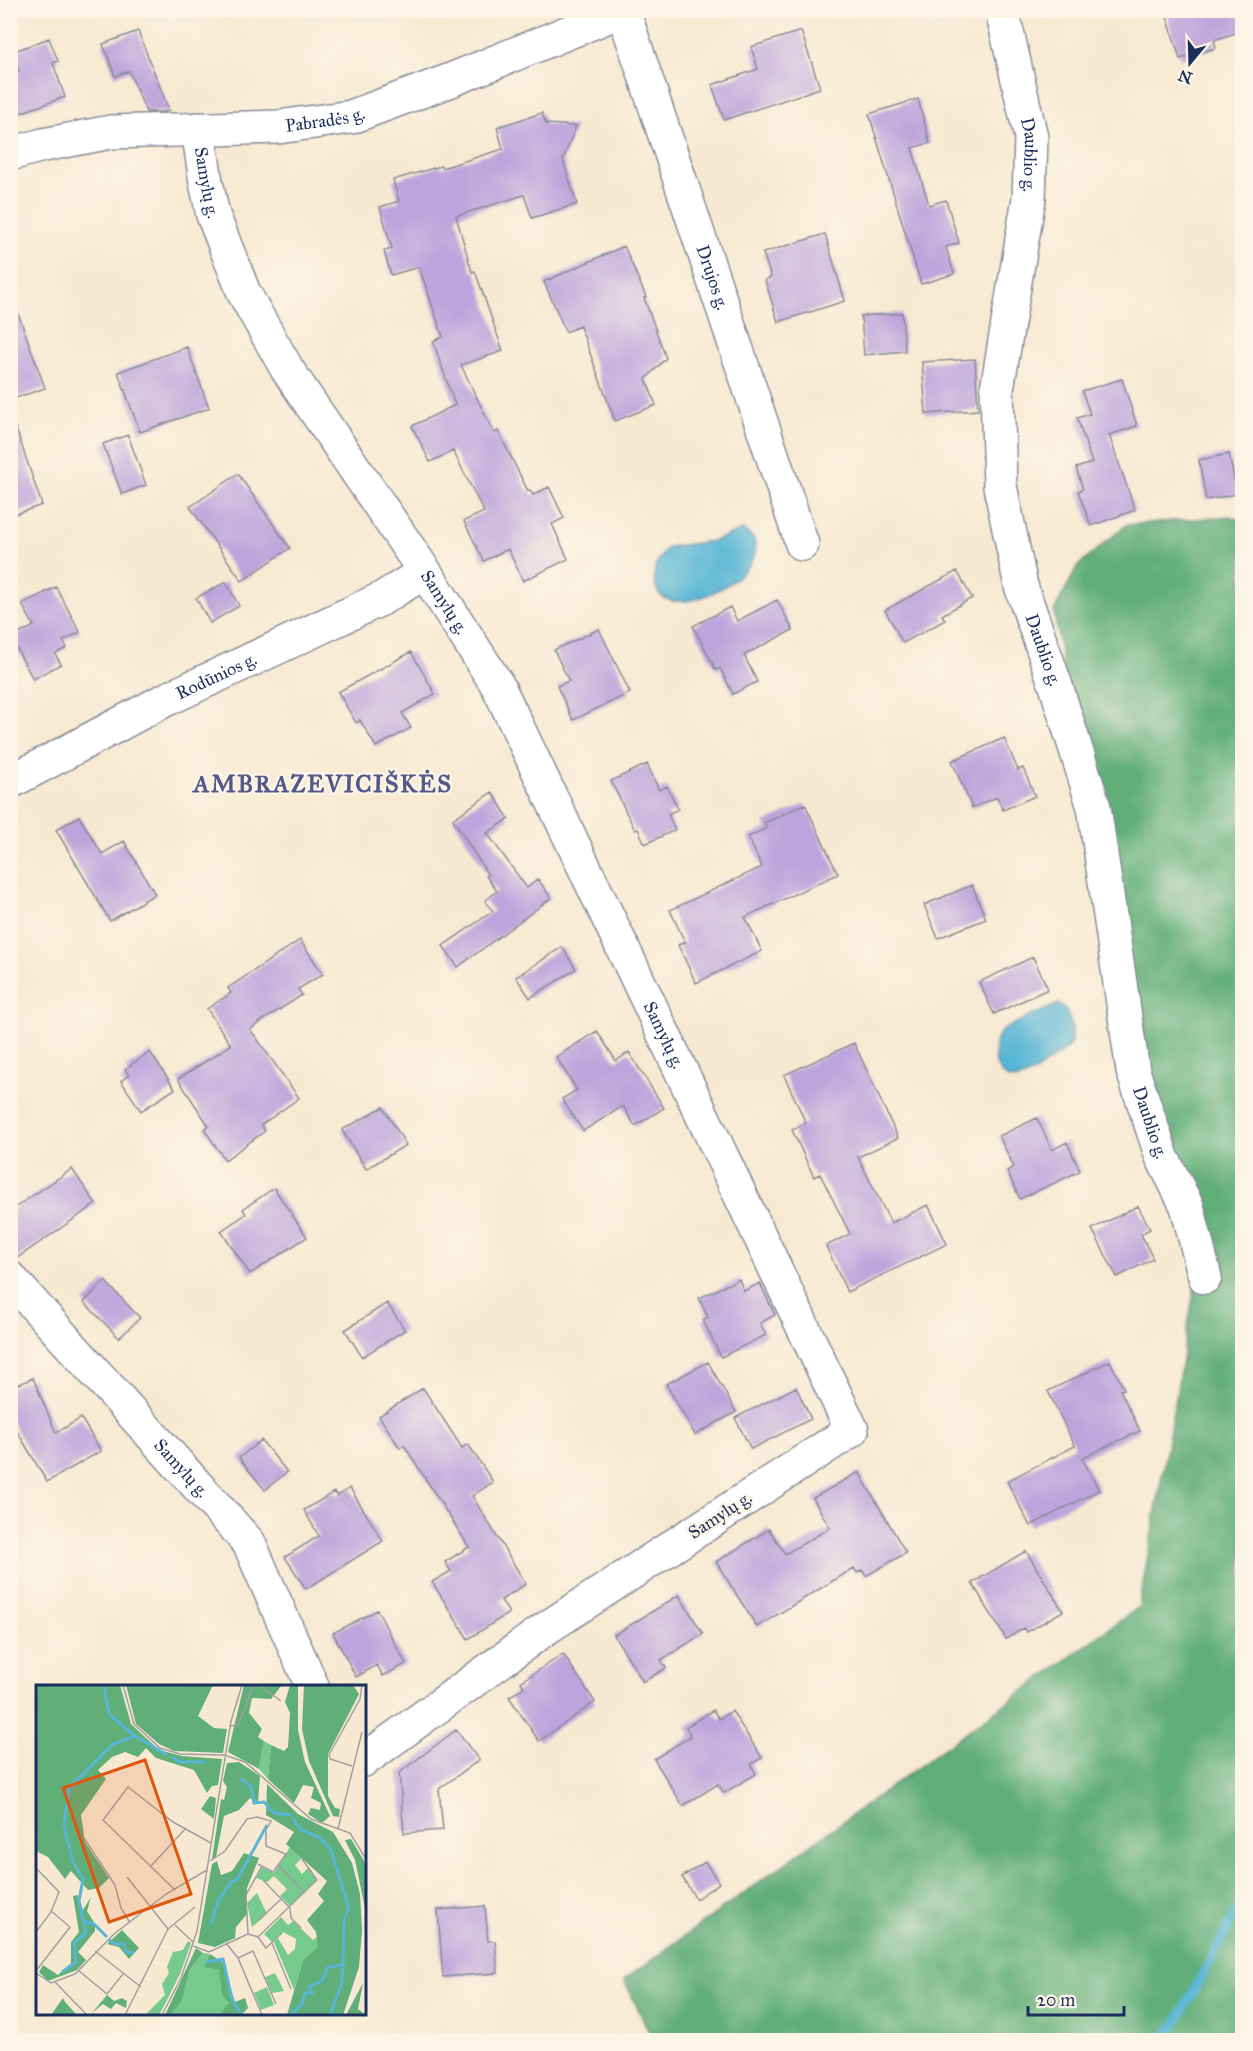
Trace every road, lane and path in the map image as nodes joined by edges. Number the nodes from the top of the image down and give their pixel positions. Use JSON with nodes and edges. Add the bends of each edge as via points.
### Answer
{"nodes":[{"id":1,"x":623,"y":10,"type":"edge"},
{"id":2,"x":1002,"y":10,"type":"edge"},
{"id":3,"x":198,"y":129,"type":"junction"},
{"id":4,"x":10,"y":154,"type":"edge"},
{"id":5,"x":802,"y":544,"type":"dead end"},
{"id":6,"x":425,"y":572,"type":"junction"},
{"id":7,"x":10,"y":782,"type":"edge"},
{"id":8,"x":1205,"y":1277,"type":"dead end"},
{"id":9,"x":10,"y":1278,"type":"edge"},
{"id":10,"x":312,"y":1685,"type":"edge"},
{"id":11,"x":366,"y":1759,"type":"edge"}],
"edges":[{"from":1,"to":3,"type":"street","name":"Pabradės g.","via":[[351,117],[278,127]]},
{"from":1,"to":5,"type":"street","name":"Drujos g."},
{"from":2,"to":8,"type":"street","name":"Daublio g.","via":[[1031,137],[1029,198],[997,389],[1000,486],[1021,586],[1094,807],[1133,1071],[1162,1157],[1187,1206]]},
{"from":3,"to":4,"type":"street","name":"Pabradės g.","via":[[111,132]]},
{"from":3,"to":6,"type":"street","name":"Samylų g.","via":[[213,215],[244,293],[287,369]]},
{"from":6,"to":7,"type":"street","name":"Rodūnios g.","via":[[381,598],[163,701]]},
{"from":6,"to":11,"type":"street","name":"Samylų g.","via":[[498,686],[852,1430],[545,1629]]},
{"from":9,"to":10,"type":"street","name":"Samylų g.","via":[[249,1543]]}]}
